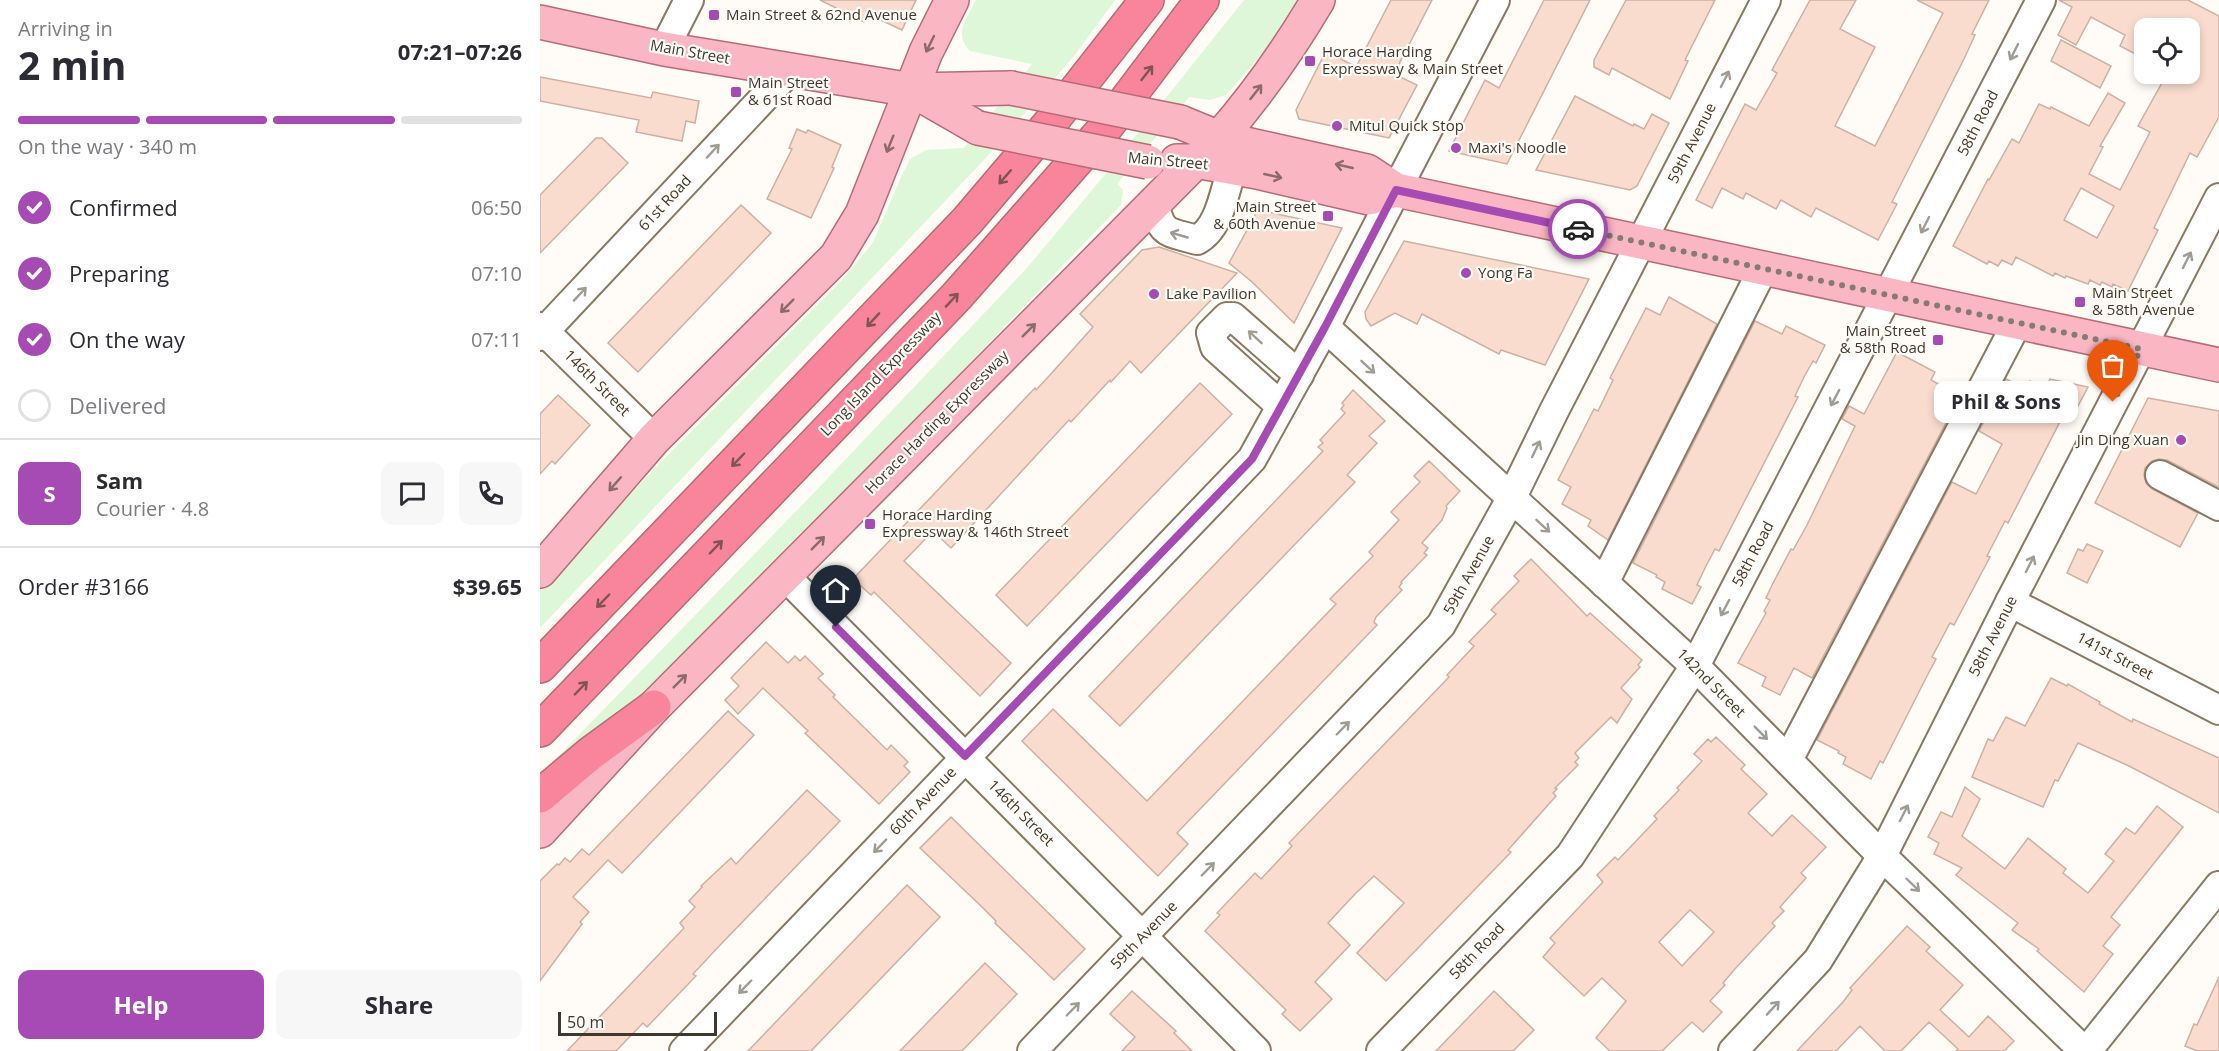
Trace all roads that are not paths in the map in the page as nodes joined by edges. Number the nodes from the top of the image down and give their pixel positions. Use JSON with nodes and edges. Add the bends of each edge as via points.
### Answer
{"nodes":[{"id":1,"x":689,"y":0,"type":"edge"},
{"id":2,"x":952,"y":0,"type":"edge"},
{"id":3,"x":1147,"y":0,"type":"edge"},
{"id":4,"x":1202,"y":0,"type":"edge"},
{"id":5,"x":1317,"y":0,"type":"edge"},
{"id":6,"x":1495,"y":0,"type":"edge"},
{"id":7,"x":1766,"y":0,"type":"edge"},
{"id":8,"x":2041,"y":0,"type":"edge"},
{"id":9,"x":540,"y":22,"type":"edge"},
{"id":10,"x":664,"y":49,"type":"junction"},
{"id":11,"x":791,"y":69,"type":"junction"},
{"id":12,"x":912,"y":90,"type":"junction"},
{"id":13,"x":1220,"y":138,"type":"junction"},
{"id":14,"x":1195,"y":161,"type":"junction"},
{"id":15,"x":1232,"y":169,"type":"junction"},
{"id":16,"x":1396,"y":190,"type":"junction"},
{"id":17,"x":2219,"y":198,"type":"edge"},
{"id":18,"x":1154,"y":203,"type":"junction"},
{"id":19,"x":1641,"y":243,"type":"junction"},
{"id":20,"x":1764,"y":269,"type":"junction"},
{"id":21,"x":1888,"y":296,"type":"junction"},
{"id":22,"x":2017,"y":323,"type":"junction"},
{"id":23,"x":1325,"y":327,"type":"junction"},
{"id":24,"x":542,"y":332,"type":"edge"},
{"id":25,"x":2141,"y":349,"type":"junction"},
{"id":26,"x":2219,"y":365,"type":"edge"},
{"id":27,"x":1299,"y":375,"type":"junction"},
{"id":28,"x":1281,"y":406,"type":"junction"},
{"id":29,"x":654,"y":440,"type":"junction"},
{"id":30,"x":2160,"y":475,"type":"dead end"},
{"id":31,"x":1512,"y":497,"type":"junction"},
{"id":32,"x":2219,"y":506,"type":"edge"},
{"id":33,"x":540,"y":571,"type":"edge"},
{"id":34,"x":785,"y":576,"type":"junction"},
{"id":35,"x":1604,"y":583,"type":"junction"},
{"id":36,"x":2010,"y":602,"type":"junction"},
{"id":37,"x":540,"y":666,"type":"edge"},
{"id":38,"x":1695,"y":666,"type":"junction"},
{"id":39,"x":654,"y":708,"type":"junction"},
{"id":40,"x":2219,"y":710,"type":"edge"},
{"id":41,"x":540,"y":730,"type":"edge"},
{"id":42,"x":965,"y":756,"type":"junction"},
{"id":43,"x":1788,"y":760,"type":"junction"},
{"id":44,"x":540,"y":796,"type":"edge"},
{"id":45,"x":540,"y":831,"type":"edge"},
{"id":46,"x":1882,"y":856,"type":"junction"},
{"id":47,"x":2219,"y":886,"type":"edge"},
{"id":48,"x":1142,"y":936,"type":"junction"},
{"id":49,"x":684,"y":1051,"type":"edge"},
{"id":50,"x":1032,"y":1051,"type":"edge"},
{"id":51,"x":1256,"y":1051,"type":"edge"},
{"id":52,"x":1381,"y":1051,"type":"edge"},
{"id":53,"x":1733,"y":1051,"type":"edge"},
{"id":54,"x":2085,"y":1051,"type":"edge"}],
"edges":[{"from":1,"to":10,"type":"street"},
{"from":2,"to":12,"type":"main road","one_way":true},
{"from":3,"to":37,"type":"highway","one_way":true,"via":[[1052,121],[967,220]]},
{"from":41,"to":4,"type":"highway","name":"Long Island Expressway","one_way":true,"via":[[994,254],[1106,127]]},
{"from":13,"to":5,"type":"main road","name":"Horace Harding Expressway","one_way":true,"via":[[1275,68]]},
{"from":6,"to":16,"type":"street","name":"60th Avenue"},
{"from":19,"to":7,"type":"street","name":"59th Avenue","one_way":true},
{"from":8,"to":21,"type":"street","name":"58th Road","one_way":true},
{"from":9,"to":10,"type":"main road","name":"Main Street"},
{"from":10,"to":11,"type":"main road","name":"Main Street"},
{"from":11,"to":12,"type":"main road","name":"Main Street"},
{"from":24,"to":11,"type":"street","name":"61st Road","one_way":true},
{"from":12,"to":13,"type":"main road","name":"Main Street","bridge":true,"via":[[1011,88],[1180,122]]},
{"from":12,"to":14,"type":"main road","name":"Main Street","bridge":true,"via":[[978,128],[1148,162]]},
{"from":12,"to":29,"type":"main road","one_way":true,"via":[[862,214],[836,257]]},
{"from":13,"to":14,"type":"main road","name":"Horace Harding Expressway"},
{"from":16,"to":13,"type":"main road","name":"Main Street","one_way":true,"via":[[1367,171]]},
{"from":14,"to":15,"type":"main road","name":"Main Street"},
{"from":14,"to":18,"type":"main road","name":"Horace Harding Expressway"},
{"from":15,"to":16,"type":"main road","name":"Main Street","one_way":true,"via":[[1369,198]]},
{"from":15,"to":18,"type":"street","one_way":true,"via":[[1213,225],[1197,240],[1164,230]]},
{"from":16,"to":19,"type":"main road","name":"Main Street"},
{"from":16,"to":23,"type":"street","name":"60th Avenue"},
{"from":25,"to":17,"type":"street","name":"58th Avenue","one_way":true},
{"from":34,"to":18,"type":"main road","name":"Horace Harding Expressway","one_way":true},
{"from":19,"to":20,"type":"main road","name":"Main Street"},
{"from":31,"to":19,"type":"street","name":"59th Avenue","one_way":true},
{"from":20,"to":21,"type":"main road","name":"Main Street"},
{"from":20,"to":35,"type":"street"},
{"from":21,"to":22,"type":"main road","name":"Main Street"},
{"from":21,"to":38,"type":"street","name":"58th Road","one_way":true},
{"from":22,"to":25,"type":"main road","name":"Main Street"},
{"from":22,"to":43,"type":"street"},
{"from":23,"to":27,"type":"street","name":"60th Avenue"},
{"from":23,"to":31,"type":"street","name":"142nd Street","one_way":true},
{"from":24,"to":29,"type":"street","name":"146th Street"},
{"from":25,"to":26,"type":"main road","name":"Main Street"},
{"from":36,"to":25,"type":"street","name":"58th Avenue","one_way":true},
{"from":27,"to":28,"type":"street","name":"60th Avenue"},
{"from":27,"to":28,"type":"street","one_way":true,"via":[[1233,317],[1227,317],[1211,333],[1215,346]]},
{"from":28,"to":42,"type":"street","name":"60th Avenue","via":[[1252,459]]},
{"from":29,"to":33,"type":"main road","one_way":true},
{"from":30,"to":32,"type":"street"},
{"from":31,"to":35,"type":"street","name":"142nd Street","one_way":true},
{"from":48,"to":31,"type":"street","name":"59th Avenue","one_way":true,"via":[[1441,625]]},
{"from":39,"to":34,"type":"main road","name":"Horace Harding Expressway","one_way":true},
{"from":34,"to":42,"type":"street","name":"146th Street"},
{"from":35,"to":38,"type":"street","name":"142nd Street"},
{"from":36,"to":40,"type":"street","name":"141st Street"},
{"from":46,"to":36,"type":"street","name":"58th Avenue","one_way":true},
{"from":38,"to":43,"type":"street","name":"142nd Street","one_way":true},
{"from":38,"to":52,"type":"street","name":"58th Road","via":[[1570,856]]},
{"from":39,"to":44,"type":"highway"},
{"from":39,"to":45,"type":"main road","name":"Horace Harding Expressway"},
{"from":42,"to":48,"type":"street","name":"146th Street"},
{"from":42,"to":49,"type":"street","name":"60th Avenue","one_way":true},
{"from":43,"to":46,"type":"street","name":"142nd Street"},
{"from":53,"to":46,"type":"street","name":"58th Avenue","one_way":true,"via":[[1818,960]]},
{"from":46,"to":54,"type":"street","name":"142nd Street","one_way":true},
{"from":47,"to":54,"type":"street"},
{"from":50,"to":48,"type":"street","name":"59th Avenue","one_way":true},
{"from":48,"to":51,"type":"street","name":"146th Street"}]}
